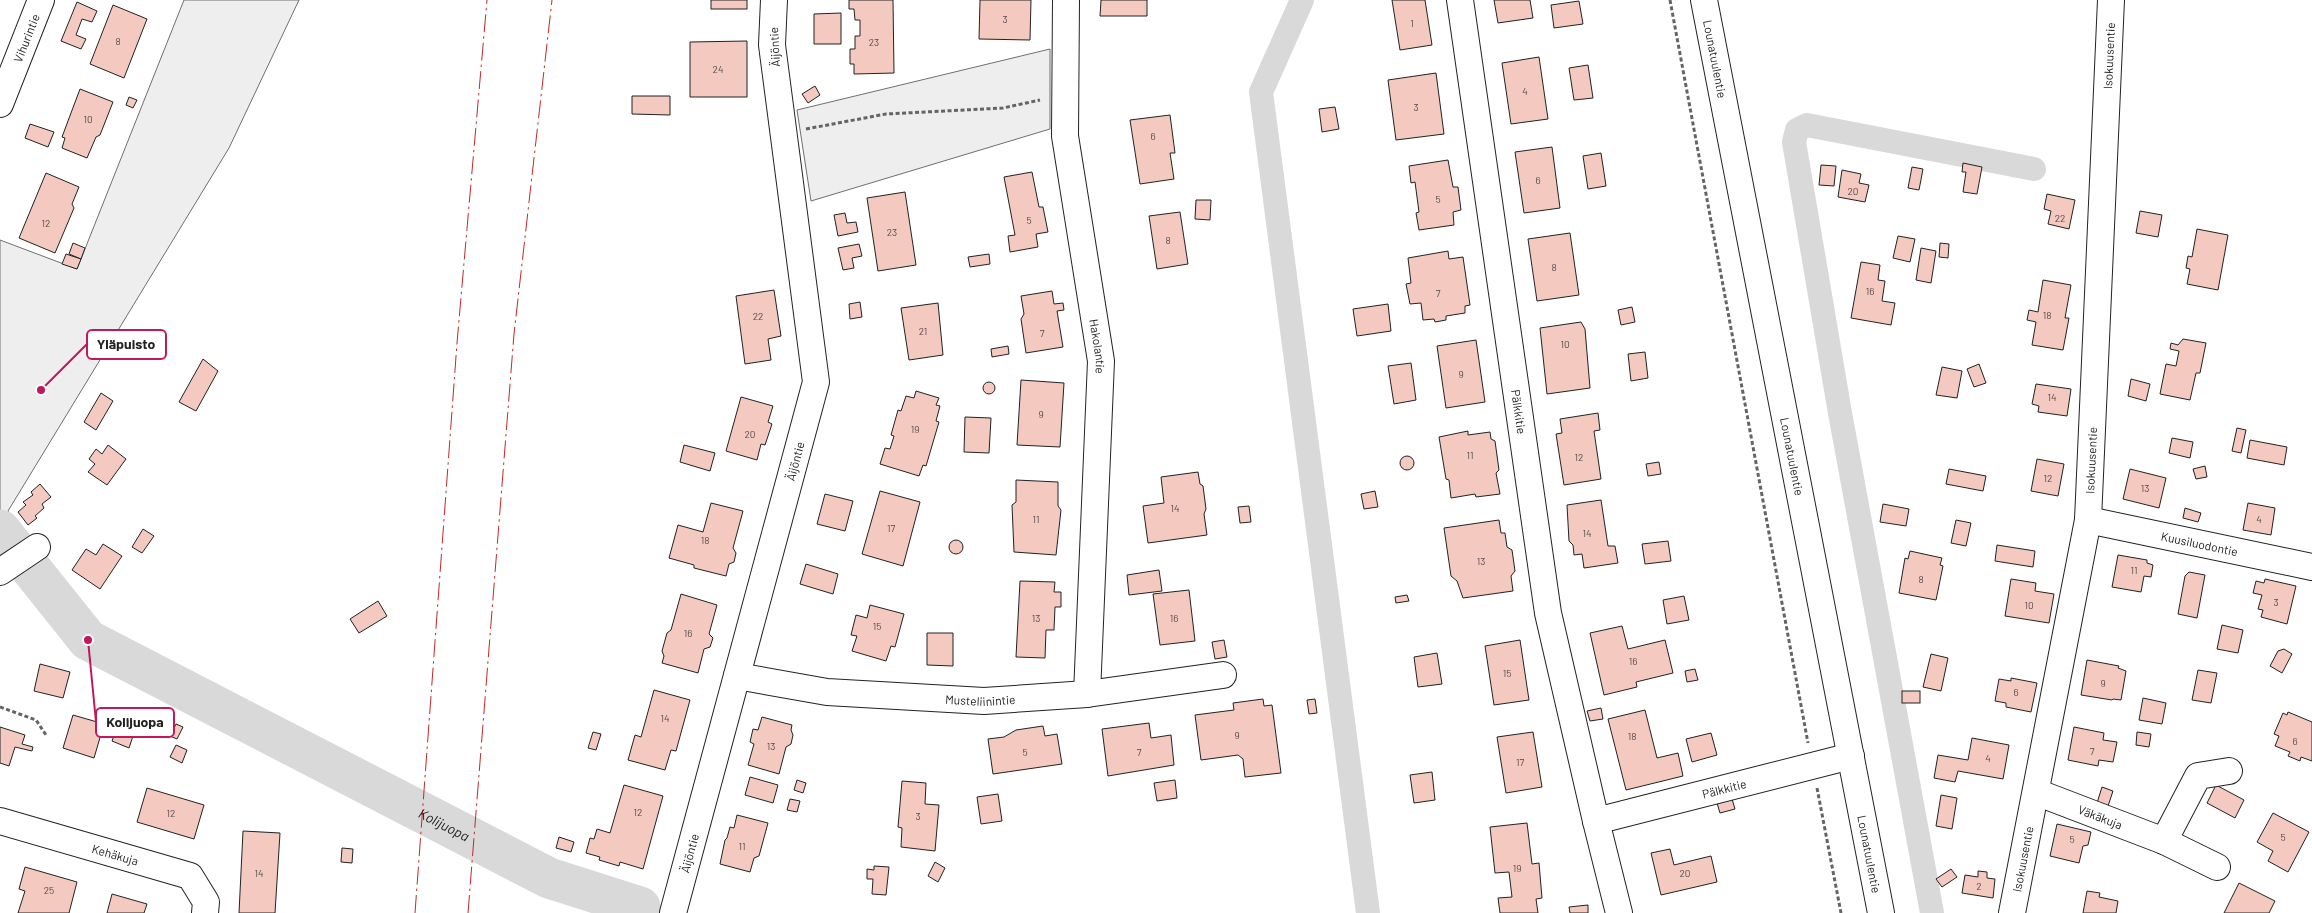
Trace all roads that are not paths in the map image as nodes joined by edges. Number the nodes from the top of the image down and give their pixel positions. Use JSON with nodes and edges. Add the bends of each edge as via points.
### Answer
{"nodes":[{"id":1,"x":41,"y":0,"type":"edge"},
{"id":2,"x":774,"y":0,"type":"edge"},
{"id":3,"x":1066,"y":0,"type":"edge"},
{"id":4,"x":1460,"y":0,"type":"edge"},
{"id":5,"x":1704,"y":0,"type":"edge"},
{"id":6,"x":2111,"y":0,"type":"edge"},
{"id":7,"x":0,"y":104,"type":"edge"},
{"id":8,"x":2088,"y":520,"type":"junction"},
{"id":9,"x":37,"y":547,"type":"dead end"},
{"id":10,"x":2312,"y":567,"type":"edge"},
{"id":11,"x":5,"y":569,"type":"edge"},
{"id":12,"x":1224,"y":675,"type":"dead end"},
{"id":13,"x":737,"y":676,"type":"junction"},
{"id":14,"x":1087,"y":694,"type":"junction"},
{"id":15,"x":1851,"y":756,"type":"junction"},
{"id":16,"x":2229,"y":771,"type":"dead end"},
{"id":17,"x":2036,"y":792,"type":"junction"},
{"id":18,"x":0,"y":821,"type":"edge"},
{"id":19,"x":1596,"y":821,"type":"junction"},
{"id":20,"x":2164,"y":841,"type":"junction"},
{"id":21,"x":2217,"y":867,"type":"dead end"},
{"id":22,"x":205,"y":913,"type":"edge"},
{"id":23,"x":673,"y":913,"type":"edge"},
{"id":24,"x":1619,"y":913,"type":"edge"},
{"id":25,"x":1881,"y":913,"type":"edge"},
{"id":26,"x":2012,"y":913,"type":"edge"}],
"edges":[{"from":1,"to":7,"type":"street","name":"Vihurintie"},
{"from":2,"to":13,"type":"street","name":"Äijöntie","via":[[772,45],[816,382]]},
{"from":3,"to":14,"type":"street","name":"Hakolantie","via":[[1065,136],[1101,361]]},
{"from":4,"to":19,"type":"street","name":"Pälkkitie","via":[[1548,613]]},
{"from":5,"to":15,"type":"street","name":"Lounatuulentie"},
{"from":6,"to":8,"type":"street","name":"Isokuusentie"},
{"from":8,"to":10,"type":"street","name":"Kuusiluodontie"},
{"from":8,"to":17,"type":"street","name":"Isokuusentie"},
{"from":9,"to":11,"type":"street"},
{"from":12,"to":14,"type":"street","name":"Musteliinintie"},
{"from":13,"to":14,"type":"street","name":"Musteliinintie","via":[[827,692],[984,701]]},
{"from":13,"to":23,"type":"street","name":"Äijöntie"},
{"from":15,"to":19,"type":"street","name":"Pälkkitie"},
{"from":15,"to":25,"type":"street","name":"Lounatuulentie"},
{"from":16,"to":20,"type":"street","via":[[2198,776]]},
{"from":17,"to":20,"type":"street","name":"Väkäkuja"},
{"from":17,"to":26,"type":"street","name":"Isokuusentie"},
{"from":18,"to":22,"type":"street","name":"Kehäkuja","via":[[190,876],[206,902]]},
{"from":19,"to":24,"type":"street","name":"Pälkkitie"},
{"from":20,"to":21,"type":"street","name":"Väkäkuja"}]}
